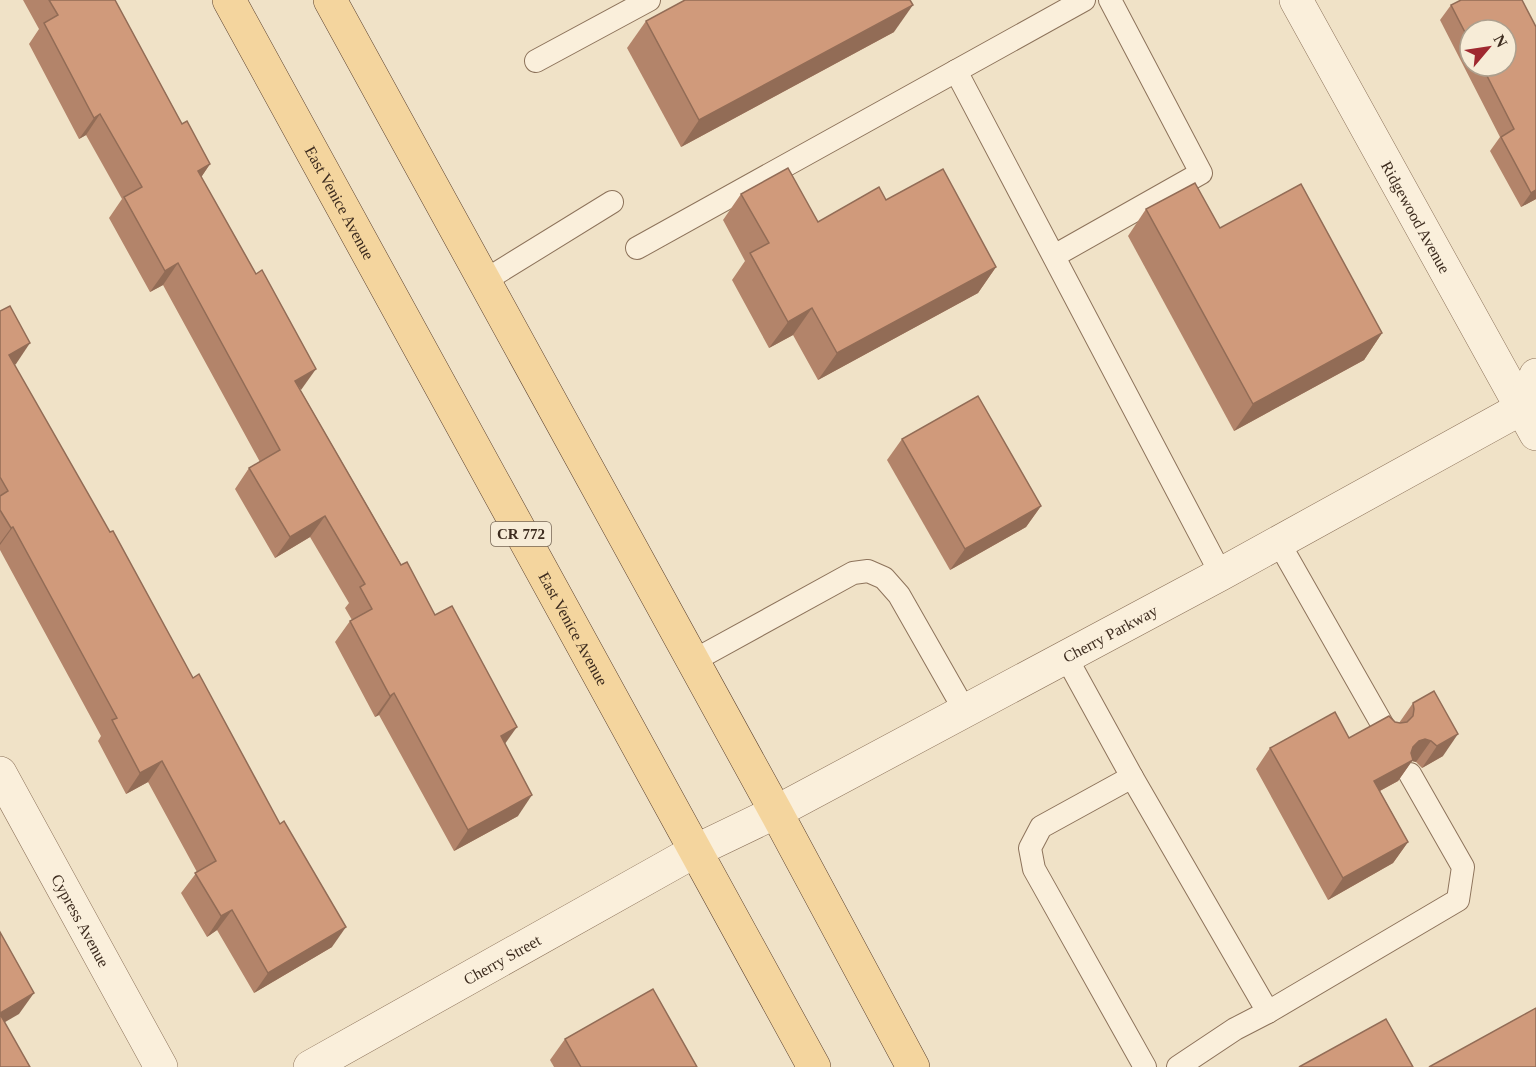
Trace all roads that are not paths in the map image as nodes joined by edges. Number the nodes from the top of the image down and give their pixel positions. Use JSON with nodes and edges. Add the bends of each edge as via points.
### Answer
{"nodes":[{"id":1,"x":229,"y":0,"type":"edge"},
{"id":2,"x":330,"y":0,"type":"edge"},
{"id":3,"x":649,"y":0,"type":"edge"},
{"id":4,"x":1084,"y":0,"type":"edge"},
{"id":5,"x":1110,"y":0,"type":"edge"},
{"id":6,"x":1296,"y":0,"type":"edge"},
{"id":7,"x":536,"y":61,"type":"dead end"},
{"id":8,"x":956,"y":71,"type":"junction"},
{"id":9,"x":612,"y":202,"type":"dead end"},
{"id":10,"x":637,"y":248,"type":"dead end"},
{"id":11,"x":1054,"y":256,"type":"junction"},
{"id":12,"x":484,"y":281,"type":"junction"},
{"id":13,"x":1536,"y":375,"type":"edge"},
{"id":14,"x":1531,"y":417,"type":"edge"},
{"id":15,"x":1279,"y":543,"type":"junction"},
{"id":16,"x":1221,"y":574,"type":"junction"},
{"id":17,"x":1066,"y":657,"type":"junction"},
{"id":18,"x":693,"y":661,"type":"junction"},
{"id":19,"x":965,"y":711,"type":"junction"},
{"id":20,"x":1386,"y":731,"type":"edge"},
{"id":21,"x":0,"y":773,"type":"edge"},
{"id":22,"x":1410,"y":774,"type":"edge"},
{"id":23,"x":1132,"y":777,"type":"junction"},
{"id":24,"x":776,"y":812,"type":"junction"},
{"id":25,"x":695,"y":851,"type":"junction"},
{"id":26,"x":1268,"y":1012,"type":"junction"},
{"id":27,"x":161,"y":1067,"type":"edge"},
{"id":28,"x":310,"y":1067,"type":"edge"},
{"id":29,"x":814,"y":1067,"type":"edge"},
{"id":30,"x":913,"y":1067,"type":"edge"},
{"id":31,"x":1145,"y":1067,"type":"edge"},
{"id":32,"x":1178,"y":1067,"type":"edge"}],
"edges":[{"from":1,"to":25,"type":"main road","name":"East Venice Avenue","number":"CR 772"},
{"from":2,"to":12,"type":"main road"},
{"from":3,"to":7,"type":"lane"},
{"from":4,"to":8,"type":"lane"},
{"from":5,"to":11,"type":"lane","via":[[1201,173]]},
{"from":6,"to":14,"type":"street","name":"Ridgewood Avenue"},
{"from":8,"to":10,"type":"lane"},
{"from":8,"to":11,"type":"lane"},
{"from":9,"to":12,"type":"lane"},
{"from":11,"to":16,"type":"lane"},
{"from":12,"to":18,"type":"main road"},
{"from":13,"to":14,"type":"street"},
{"from":14,"to":15,"type":"street","name":"Cherry Parkway"},
{"from":15,"to":16,"type":"street","name":"Cherry Parkway"},
{"from":15,"to":20,"type":"lane"},
{"from":16,"to":17,"type":"street","name":"Cherry Parkway"},
{"from":17,"to":19,"type":"street","name":"Cherry Parkway"},
{"from":17,"to":23,"type":"lane"},
{"from":18,"to":19,"type":"lane","via":[[853,573],[868,571],[884,578],[899,595]]},
{"from":18,"to":24,"type":"main road"},
{"from":19,"to":24,"type":"street","name":"Cherry Parkway"},
{"from":21,"to":27,"type":"street","name":"Cypress Avenue"},
{"from":22,"to":26,"type":"lane","via":[[1463,867],[1458,900]]},
{"from":23,"to":26,"type":"lane"},
{"from":23,"to":31,"type":"lane","via":[[1041,827],[1030,848],[1034,869]]},
{"from":24,"to":25,"type":"street","name":"Cherry Parkway"},
{"from":24,"to":30,"type":"main road"},
{"from":25,"to":28,"type":"street","name":"Cherry Street"},
{"from":25,"to":29,"type":"main road","name":"East Venice Avenue","number":"CR 772"},
{"from":26,"to":32,"type":"lane"}]}
